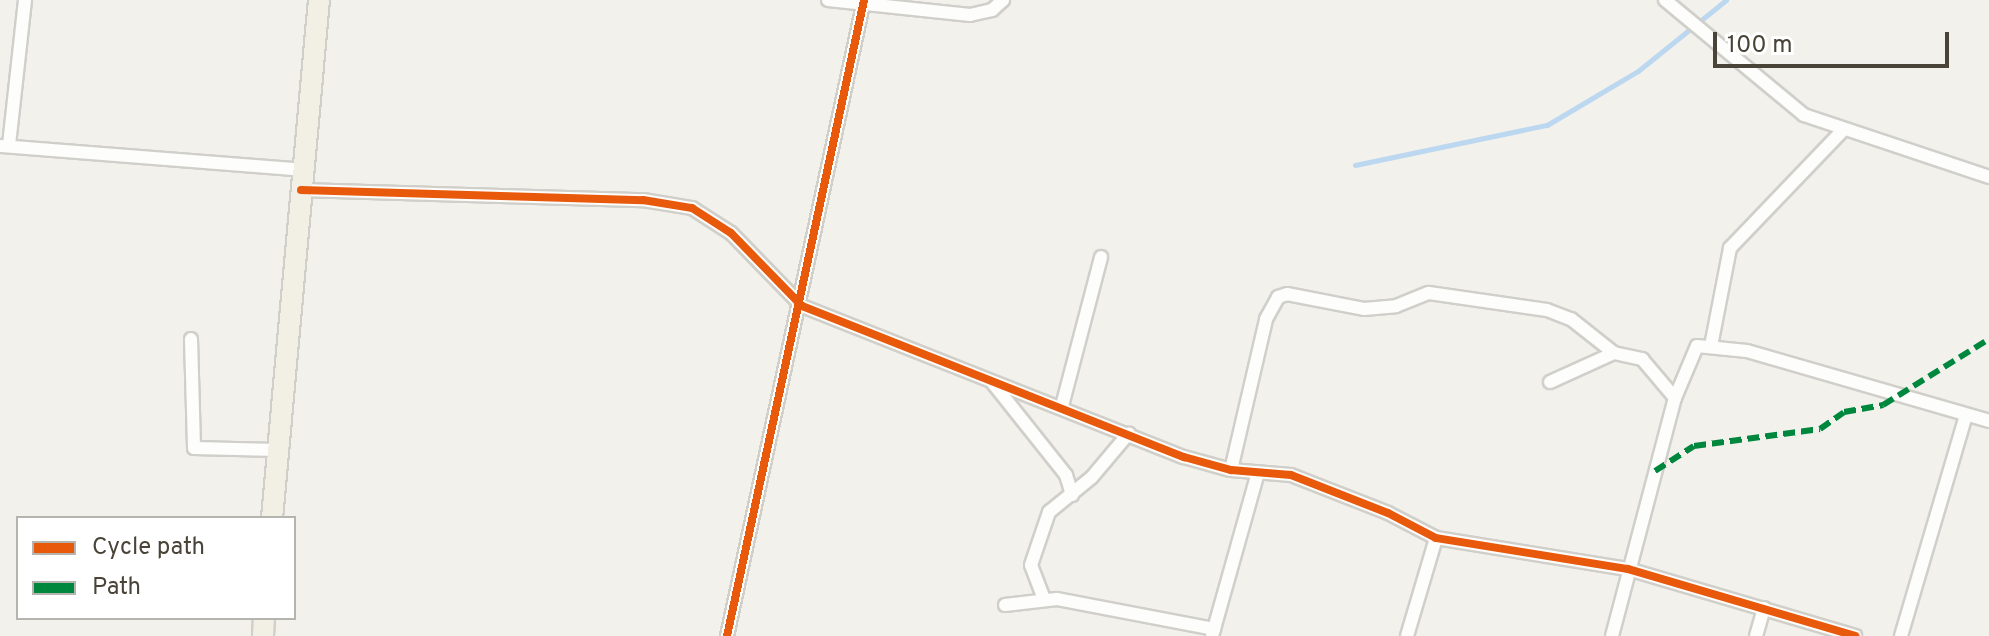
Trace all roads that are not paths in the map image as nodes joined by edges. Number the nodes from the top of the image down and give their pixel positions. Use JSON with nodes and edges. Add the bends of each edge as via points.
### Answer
{"nodes":[{"id":1,"x":25,"y":0,"type":"edge"},
{"id":2,"x":319,"y":0,"type":"edge"},
{"id":3,"x":828,"y":0,"type":"edge"},
{"id":4,"x":1003,"y":0,"type":"edge"},
{"id":5,"x":1665,"y":0,"type":"edge"},
{"id":6,"x":864,"y":1,"type":"edge"},
{"id":7,"x":1843,"y":130,"type":"junction"},
{"id":8,"x":4,"y":145,"type":"edge"},
{"id":9,"x":1989,"y":177,"type":"edge"},
{"id":10,"x":302,"y":180,"type":"junction"},
{"id":11,"x":1101,"y":257,"type":"dead end"},
{"id":12,"x":802,"y":306,"type":"junction"},
{"id":13,"x":191,"y":339,"type":"dead end"},
{"id":14,"x":1711,"y":346,"type":"junction"},
{"id":15,"x":1614,"y":353,"type":"junction"},
{"id":16,"x":990,"y":379,"type":"junction"},
{"id":17,"x":1550,"y":382,"type":"dead end"},
{"id":18,"x":1675,"y":398,"type":"junction"},
{"id":19,"x":1062,"y":406,"type":"junction"},
{"id":20,"x":1966,"y":415,"type":"junction"},
{"id":21,"x":1989,"y":421,"type":"edge"},
{"id":22,"x":1129,"y":433,"type":"junction"},
{"id":23,"x":277,"y":450,"type":"junction"},
{"id":24,"x":1231,"y":470,"type":"junction"},
{"id":25,"x":1258,"y":472,"type":"junction"},
{"id":26,"x":1072,"y":495,"type":"junction"},
{"id":27,"x":272,"y":516,"type":"edge"},
{"id":28,"x":1436,"y":538,"type":"junction"},
{"id":29,"x":1628,"y":569,"type":"junction"},
{"id":30,"x":1044,"y":599,"type":"junction"},
{"id":31,"x":1005,"y":605,"type":"dead end"},
{"id":32,"x":1764,"y":608,"type":"junction"},
{"id":33,"x":1213,"y":632,"type":"edge"},
{"id":34,"x":727,"y":636,"type":"edge"},
{"id":35,"x":1407,"y":636,"type":"edge"},
{"id":36,"x":1612,"y":636,"type":"edge"},
{"id":37,"x":1756,"y":636,"type":"edge"},
{"id":38,"x":1855,"y":636,"type":"edge"},
{"id":39,"x":1901,"y":636,"type":"edge"}],
"edges":[{"from":1,"to":8,"type":"street"},
{"from":2,"to":10,"type":"main road"},
{"from":3,"to":6,"type":"street"},
{"from":4,"to":6,"type":"street","via":[[992,10],[970,15]]},
{"from":5,"to":7,"type":"street","via":[[1804,115]]},
{"from":6,"to":12,"type":"street"},
{"from":7,"to":9,"type":"street"},
{"from":7,"to":14,"type":"street","via":[[1730,248]]},
{"from":8,"to":10,"type":"street"},
{"from":10,"to":12,"type":"street","via":[[643,200],[692,208],[731,233]]},
{"from":10,"to":23,"type":"main road"},
{"from":11,"to":19,"type":"street"},
{"from":12,"to":16,"type":"street"},
{"from":12,"to":34,"type":"street"},
{"from":13,"to":23,"type":"street","via":[[194,448]]},
{"from":14,"to":18,"type":"street","via":[[1697,346]]},
{"from":14,"to":20,"type":"street","via":[[1838,375]]},
{"from":15,"to":17,"type":"street"},
{"from":15,"to":18,"type":"street","via":[[1642,359]]},
{"from":15,"to":24,"type":"street","via":[[1560,314],[1500,301],[1429,293],[1396,306],[1364,309],[1287,294],[1278,297],[1266,319]]},
{"from":16,"to":19,"type":"street"},
{"from":16,"to":26,"type":"street","via":[[1066,475]]},
{"from":18,"to":29,"type":"street"},
{"from":19,"to":22,"type":"street"},
{"from":20,"to":21,"type":"street"},
{"from":20,"to":39,"type":"street"},
{"from":22,"to":24,"type":"street"},
{"from":22,"to":26,"type":"street"},
{"from":23,"to":27,"type":"main road"},
{"from":24,"to":25,"type":"street"},
{"from":25,"to":28,"type":"street","via":[[1291,475]]},
{"from":25,"to":33,"type":"street"},
{"from":26,"to":30,"type":"street","via":[[1051,508],[1035,546],[1033,573]]},
{"from":28,"to":29,"type":"street"},
{"from":28,"to":35,"type":"street"},
{"from":29,"to":32,"type":"street"},
{"from":29,"to":36,"type":"street"},
{"from":30,"to":31,"type":"street"},
{"from":30,"to":33,"type":"street"},
{"from":32,"to":37,"type":"street"},
{"from":32,"to":38,"type":"street"}]}
